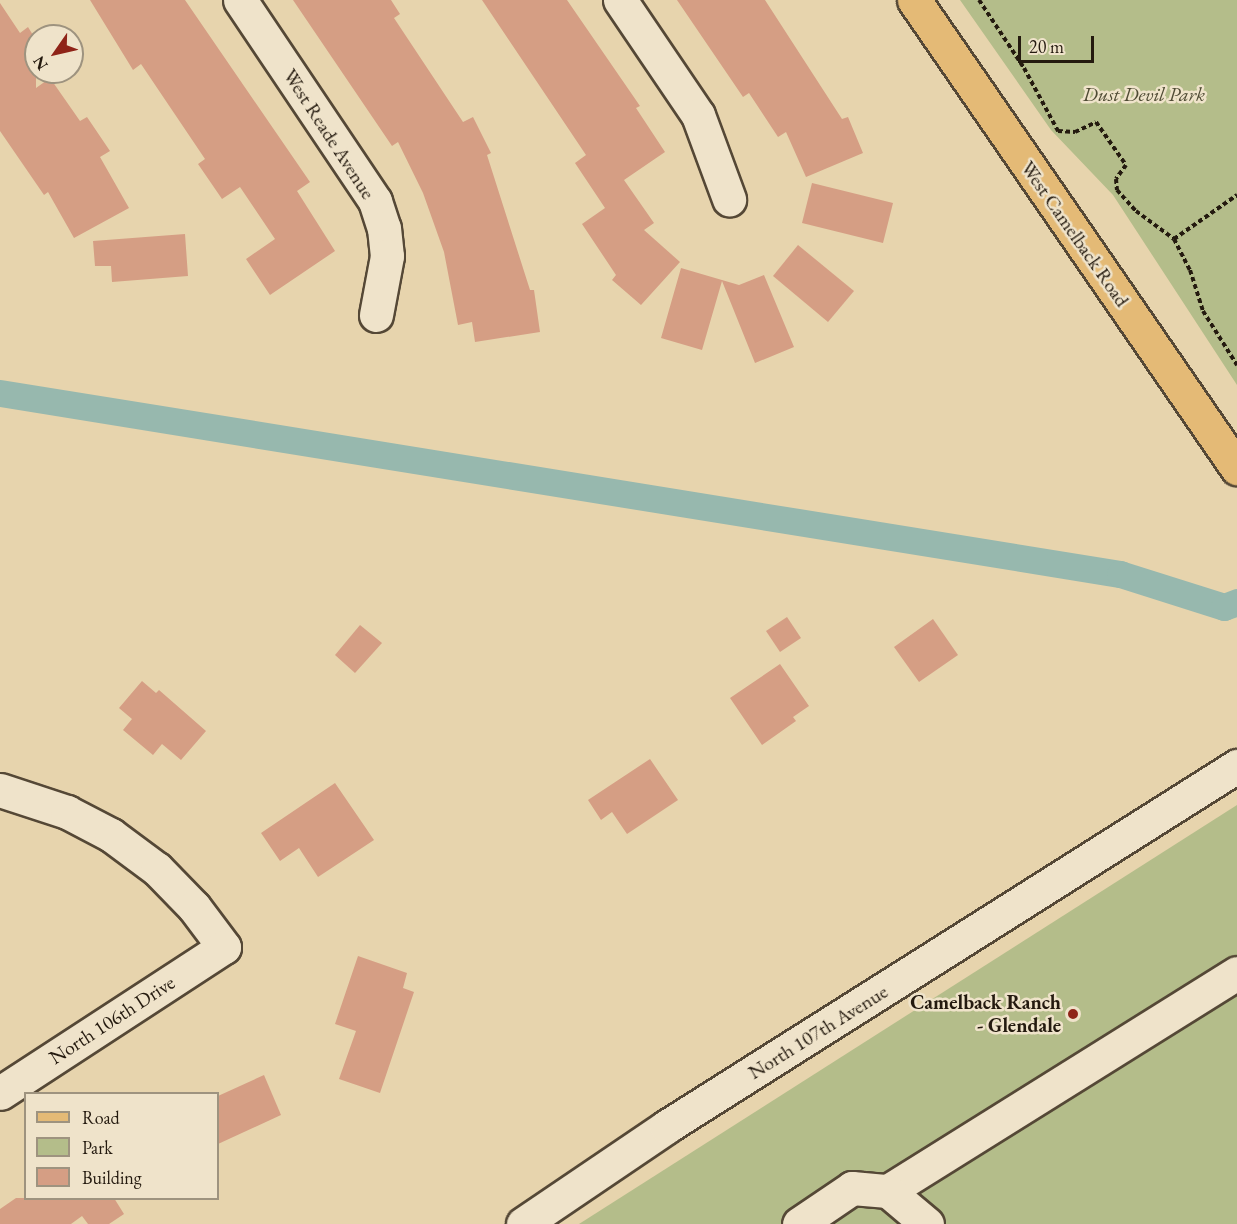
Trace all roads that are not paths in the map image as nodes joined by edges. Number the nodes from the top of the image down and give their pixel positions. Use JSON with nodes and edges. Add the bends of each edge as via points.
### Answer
{"nodes":[{"id":1,"x":240,"y":0,"type":"edge"},
{"id":2,"x":620,"y":0,"type":"edge"},
{"id":3,"x":914,"y":0,"type":"edge"},
{"id":4,"x":729,"y":199,"type":"dead end"},
{"id":5,"x":376,"y":315,"type":"dead end"},
{"id":6,"x":1237,"y":468,"type":"edge"},
{"id":7,"x":1237,"y":766,"type":"edge"},
{"id":8,"x":0,"y":790,"type":"edge"},
{"id":9,"x":1237,"y":973,"type":"edge"},
{"id":10,"x":0,"y":1093,"type":"edge"},
{"id":11,"x":888,"y":1191,"type":"junction"},
{"id":12,"x":523,"y":1224,"type":"edge"},
{"id":13,"x":798,"y":1224,"type":"edge"},
{"id":14,"x":927,"y":1224,"type":"edge"}],
"edges":[{"from":1,"to":5,"type":"street","name":"West Reade Avenue","via":[[375,201],[384,228],[387,256]]},
{"from":2,"to":4,"type":"street","via":[[698,115]]},
{"from":3,"to":6,"type":"main road","name":"West Camelback Road"},
{"from":7,"to":12,"type":"street","name":"North 107th Avenue","via":[[666,1127]]},
{"from":8,"to":10,"type":"street","name":"North 106th Drive","via":[[67,812],[111,835],[158,869],[224,947]]},
{"from":9,"to":11,"type":"street"},
{"from":11,"to":13,"type":"street","via":[[852,1188]]},
{"from":11,"to":14,"type":"street"}]}
